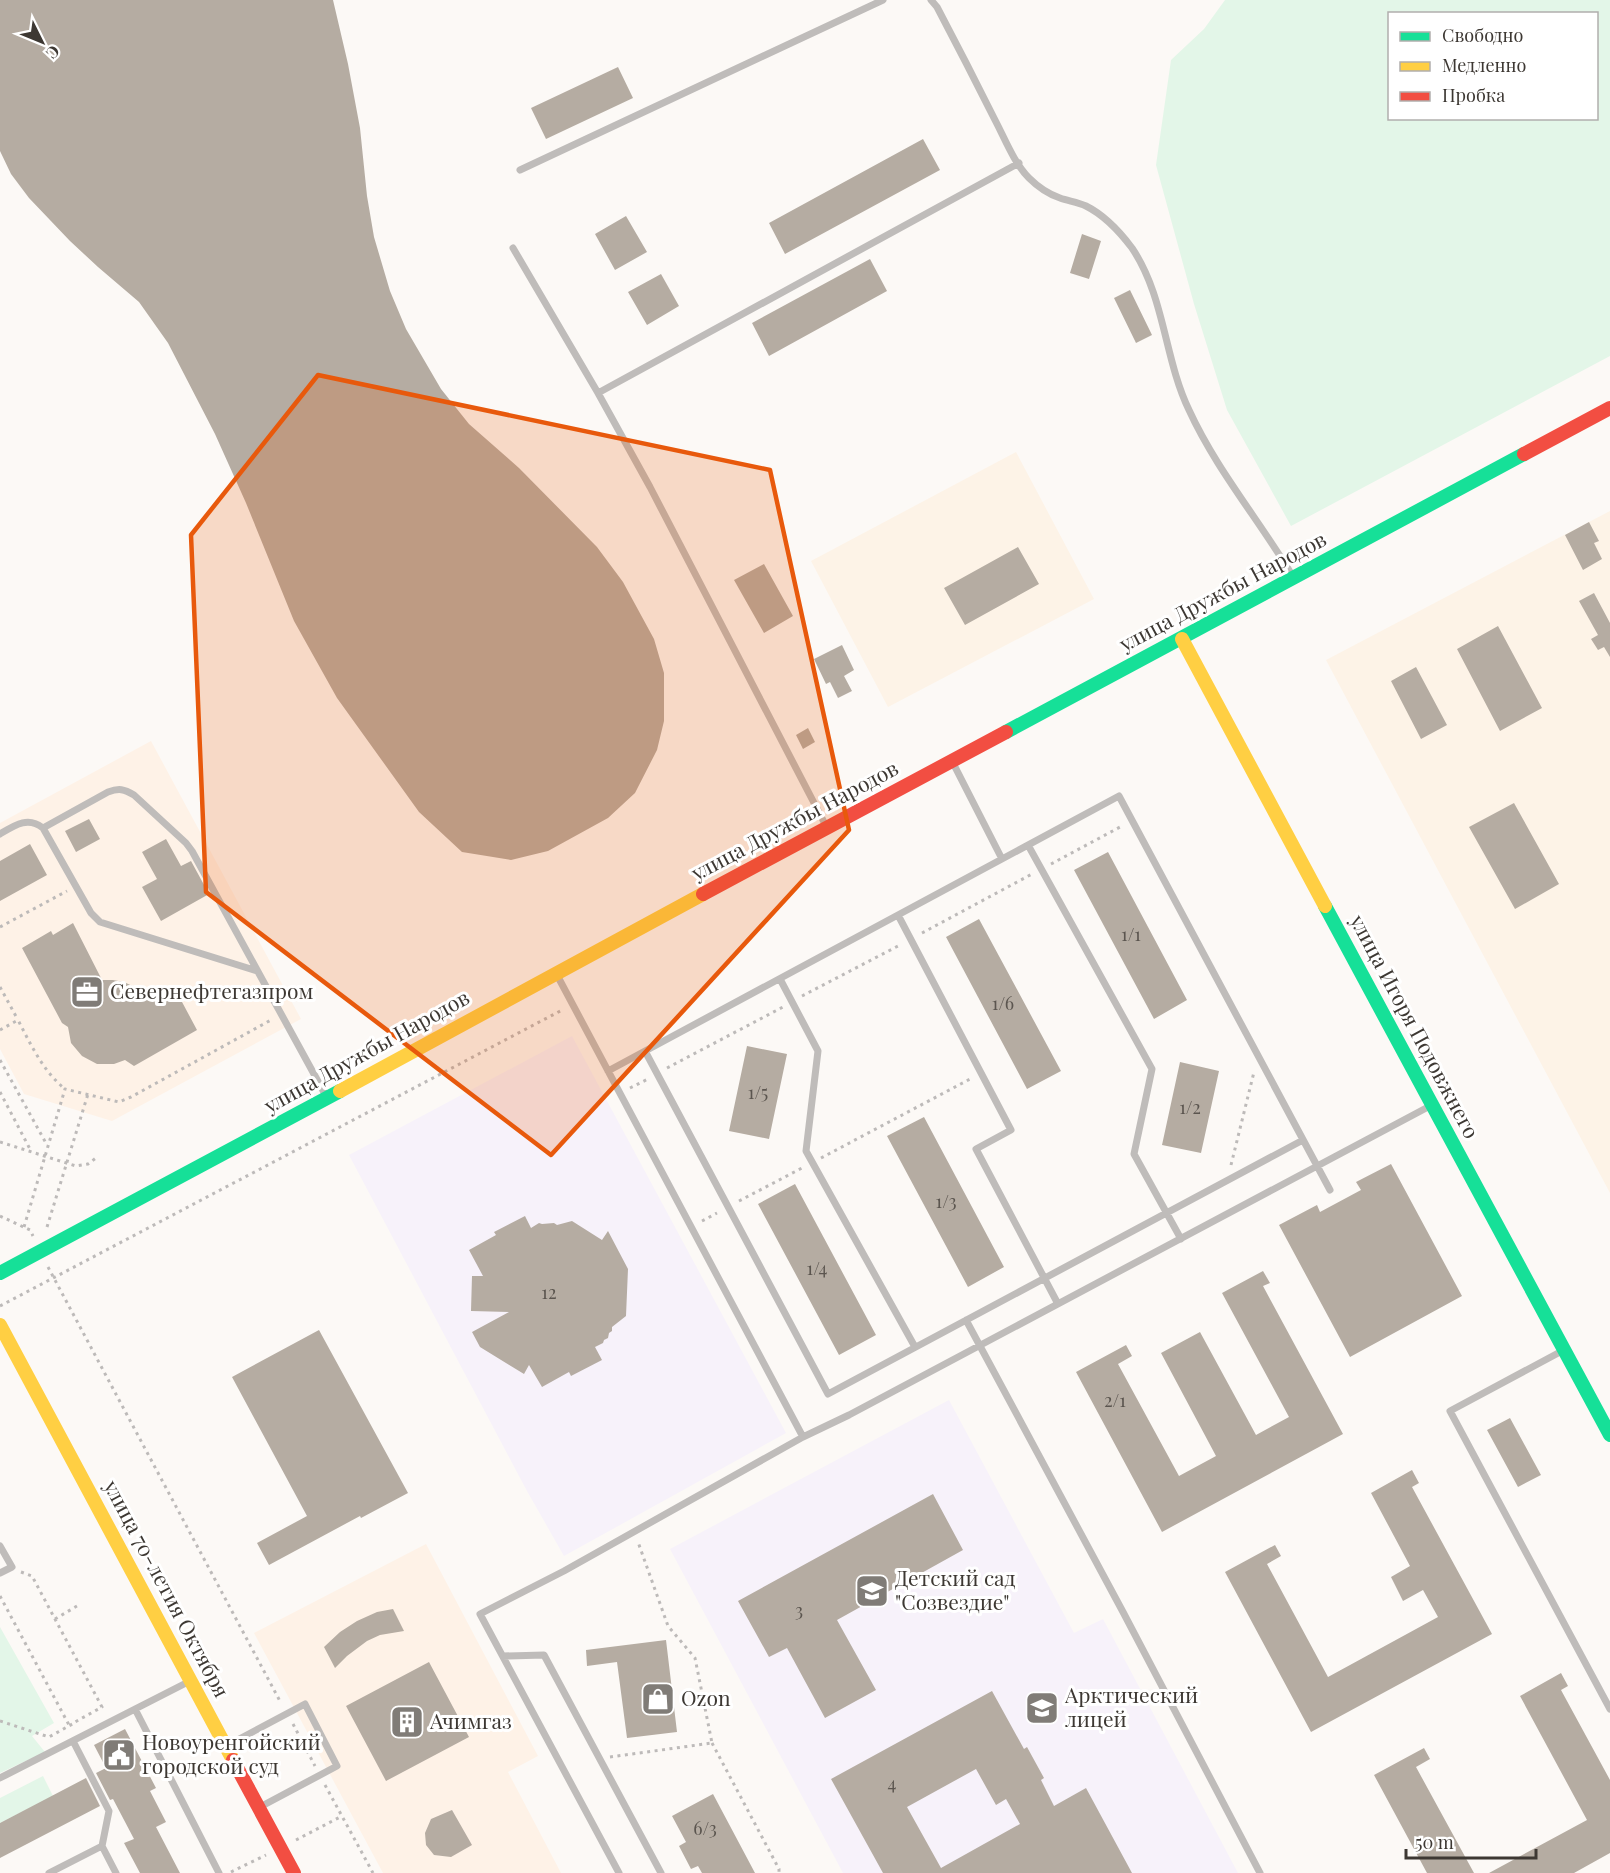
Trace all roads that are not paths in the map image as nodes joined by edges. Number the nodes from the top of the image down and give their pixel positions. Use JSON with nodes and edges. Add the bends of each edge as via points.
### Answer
{"nodes":[{"id":1,"x":883,"y":0,"type":"edge"},
{"id":2,"x":931,"y":0,"type":"edge"},
{"id":3,"x":1018,"y":163,"type":"junction"},
{"id":4,"x":520,"y":170,"type":"dead end"},
{"id":5,"x":513,"y":248,"type":"dead end"},
{"id":6,"x":598,"y":393,"type":"junction"},
{"id":7,"x":1610,"y":408,"type":"edge"},
{"id":8,"x":1294,"y":577,"type":"junction"},
{"id":9,"x":1182,"y":639,"type":"junction"},
{"id":10,"x":952,"y":761,"type":"junction"},
{"id":11,"x":44,"y":828,"type":"junction"},
{"id":12,"x":827,"y":828,"type":"junction"},
{"id":13,"x":0,"y":834,"type":"edge"},
{"id":14,"x":1028,"y":845,"type":"junction"},
{"id":15,"x":1002,"y":859,"type":"junction"},
{"id":16,"x":898,"y":915,"type":"junction"},
{"id":17,"x":257,"y":971,"type":"junction"},
{"id":18,"x":556,"y":973,"type":"junction"},
{"id":19,"x":780,"y":978,"type":"junction"},
{"id":20,"x":645,"y":1051,"type":"junction"},
{"id":21,"x":608,"y":1071,"type":"junction"},
{"id":22,"x":327,"y":1098,"type":"junction"},
{"id":23,"x":1432,"y":1105,"type":"junction"},
{"id":24,"x":1303,"y":1140,"type":"junction"},
{"id":25,"x":1317,"y":1167,"type":"junction"},
{"id":26,"x":1330,"y":1190,"type":"dead end"},
{"id":27,"x":1167,"y":1213,"type":"junction"},
{"id":28,"x":1181,"y":1239,"type":"junction"},
{"id":29,"x":0,"y":1273,"type":"edge"},
{"id":30,"x":1044,"y":1278,"type":"junction"},
{"id":31,"x":1058,"y":1304,"type":"junction"},
{"id":32,"x":966,"y":1320,"type":"junction"},
{"id":33,"x":0,"y":1325,"type":"edge"},
{"id":34,"x":980,"y":1346,"type":"junction"},
{"id":35,"x":915,"y":1347,"type":"junction"},
{"id":36,"x":1564,"y":1349,"type":"junction"},
{"id":37,"x":1610,"y":1435,"type":"edge"},
{"id":38,"x":803,"y":1437,"type":"junction"},
{"id":39,"x":0,"y":1546,"type":"edge"},
{"id":40,"x":0,"y":1573,"type":"edge"},
{"id":41,"x":503,"y":1656,"type":"junction"},
{"id":42,"x":191,"y":1680,"type":"junction"},
{"id":43,"x":135,"y":1709,"type":"junction"},
{"id":44,"x":1610,"y":1709,"type":"edge"},
{"id":45,"x":73,"y":1741,"type":"junction"},
{"id":46,"x":226,"y":1746,"type":"junction"},
{"id":47,"x":0,"y":1778,"type":"edge"},
{"id":48,"x":259,"y":1807,"type":"junction"},
{"id":49,"x":102,"y":1846,"type":"junction"},
{"id":50,"x":49,"y":1873,"type":"edge"},
{"id":51,"x":116,"y":1873,"type":"edge"},
{"id":52,"x":219,"y":1873,"type":"edge"},
{"id":53,"x":294,"y":1873,"type":"edge"},
{"id":54,"x":619,"y":1873,"type":"edge"},
{"id":55,"x":661,"y":1873,"type":"edge"},
{"id":56,"x":1260,"y":1873,"type":"edge"}],
"edges":[{"from":1,"to":4,"type":"lane"},
{"from":2,"to":3,"type":"lane"},
{"from":3,"to":6,"type":"lane"},
{"from":3,"to":8,"type":"lane","via":[[1038,186],[1085,205],[1109,222],[1132,248],[1158,302],[1188,408],[1216,460]]},
{"from":5,"to":6,"type":"lane"},
{"from":6,"to":12,"type":"lane"},
{"from":7,"to":8,"type":"street","name":"улица Дружбы Народов"},
{"from":8,"to":9,"type":"street","name":"улица Дружбы Народов"},
{"from":9,"to":10,"type":"street","name":"улица Дружбы Народов"},
{"from":9,"to":23,"type":"street","name":"улица Игоря Подовжнего"},
{"from":10,"to":12,"type":"street","name":"улица Дружбы Народов"},
{"from":10,"to":15,"type":"lane"},
{"from":11,"to":13,"type":"lane","via":[[26,822]]},
{"from":11,"to":17,"type":"lane","via":[[95,919],[106,926]]},
{"from":11,"to":17,"type":"lane","via":[[116,789],[134,795],[192,851]]},
{"from":12,"to":18,"type":"street","name":"улица Дружбы Народов"},
{"from":14,"to":15,"type":"lane"},
{"from":14,"to":24,"type":"lane","via":[[1119,796]]},
{"from":14,"to":27,"type":"lane","via":[[1152,1069],[1134,1154]]},
{"from":15,"to":16,"type":"lane"},
{"from":16,"to":19,"type":"lane"},
{"from":16,"to":30,"type":"lane","via":[[1011,1130],[976,1149]]},
{"from":17,"to":22,"type":"lane"},
{"from":18,"to":21,"type":"lane"},
{"from":18,"to":22,"type":"street","name":"улица Дружбы Народов"},
{"from":19,"to":20,"type":"lane"},
{"from":19,"to":35,"type":"lane","via":[[818,1051],[806,1151]]},
{"from":20,"to":21,"type":"lane"},
{"from":20,"to":35,"type":"lane","via":[[828,1394]]},
{"from":21,"to":38,"type":"lane"},
{"from":22,"to":29,"type":"street","name":"улица Дружбы Народов"},
{"from":23,"to":25,"type":"lane"},
{"from":23,"to":36,"type":"street","name":"улица Игоря Подовжнего"},
{"from":24,"to":25,"type":"lane"},
{"from":24,"to":27,"type":"lane"},
{"from":25,"to":26,"type":"lane"},
{"from":25,"to":28,"type":"lane"},
{"from":27,"to":28,"type":"lane"},
{"from":27,"to":30,"type":"lane"},
{"from":28,"to":31,"type":"lane"},
{"from":30,"to":31,"type":"lane"},
{"from":30,"to":32,"type":"lane"},
{"from":31,"to":34,"type":"lane"},
{"from":32,"to":34,"type":"lane"},
{"from":32,"to":35,"type":"lane"},
{"from":33,"to":42,"type":"street","name":"улица 70-летия Октября"},
{"from":34,"to":38,"type":"lane"},
{"from":34,"to":56,"type":"lane"},
{"from":36,"to":37,"type":"street","name":"улица Игоря Подовжнего"},
{"from":36,"to":44,"type":"lane","via":[[1450,1411]]},
{"from":38,"to":41,"type":"lane","via":[[480,1614]]},
{"from":39,"to":40,"type":"lane","via":[[12,1567]]},
{"from":41,"to":54,"type":"lane"},
{"from":41,"to":55,"type":"lane","via":[[544,1655]]},
{"from":42,"to":43,"type":"lane"},
{"from":42,"to":46,"type":"street","name":"улица 70-летия Октября"},
{"from":43,"to":45,"type":"lane"},
{"from":43,"to":52,"type":"lane"},
{"from":45,"to":47,"type":"lane"},
{"from":45,"to":49,"type":"lane","via":[[109,1811]]},
{"from":46,"to":48,"type":"street","name":"улица 70-летия Октября"},
{"from":46,"to":48,"type":"lane","via":[[305,1704],[337,1766]]},
{"from":48,"to":53,"type":"street","name":"улица 70-летия Октября"},
{"from":49,"to":50,"type":"lane"},
{"from":49,"to":51,"type":"lane"}]}
